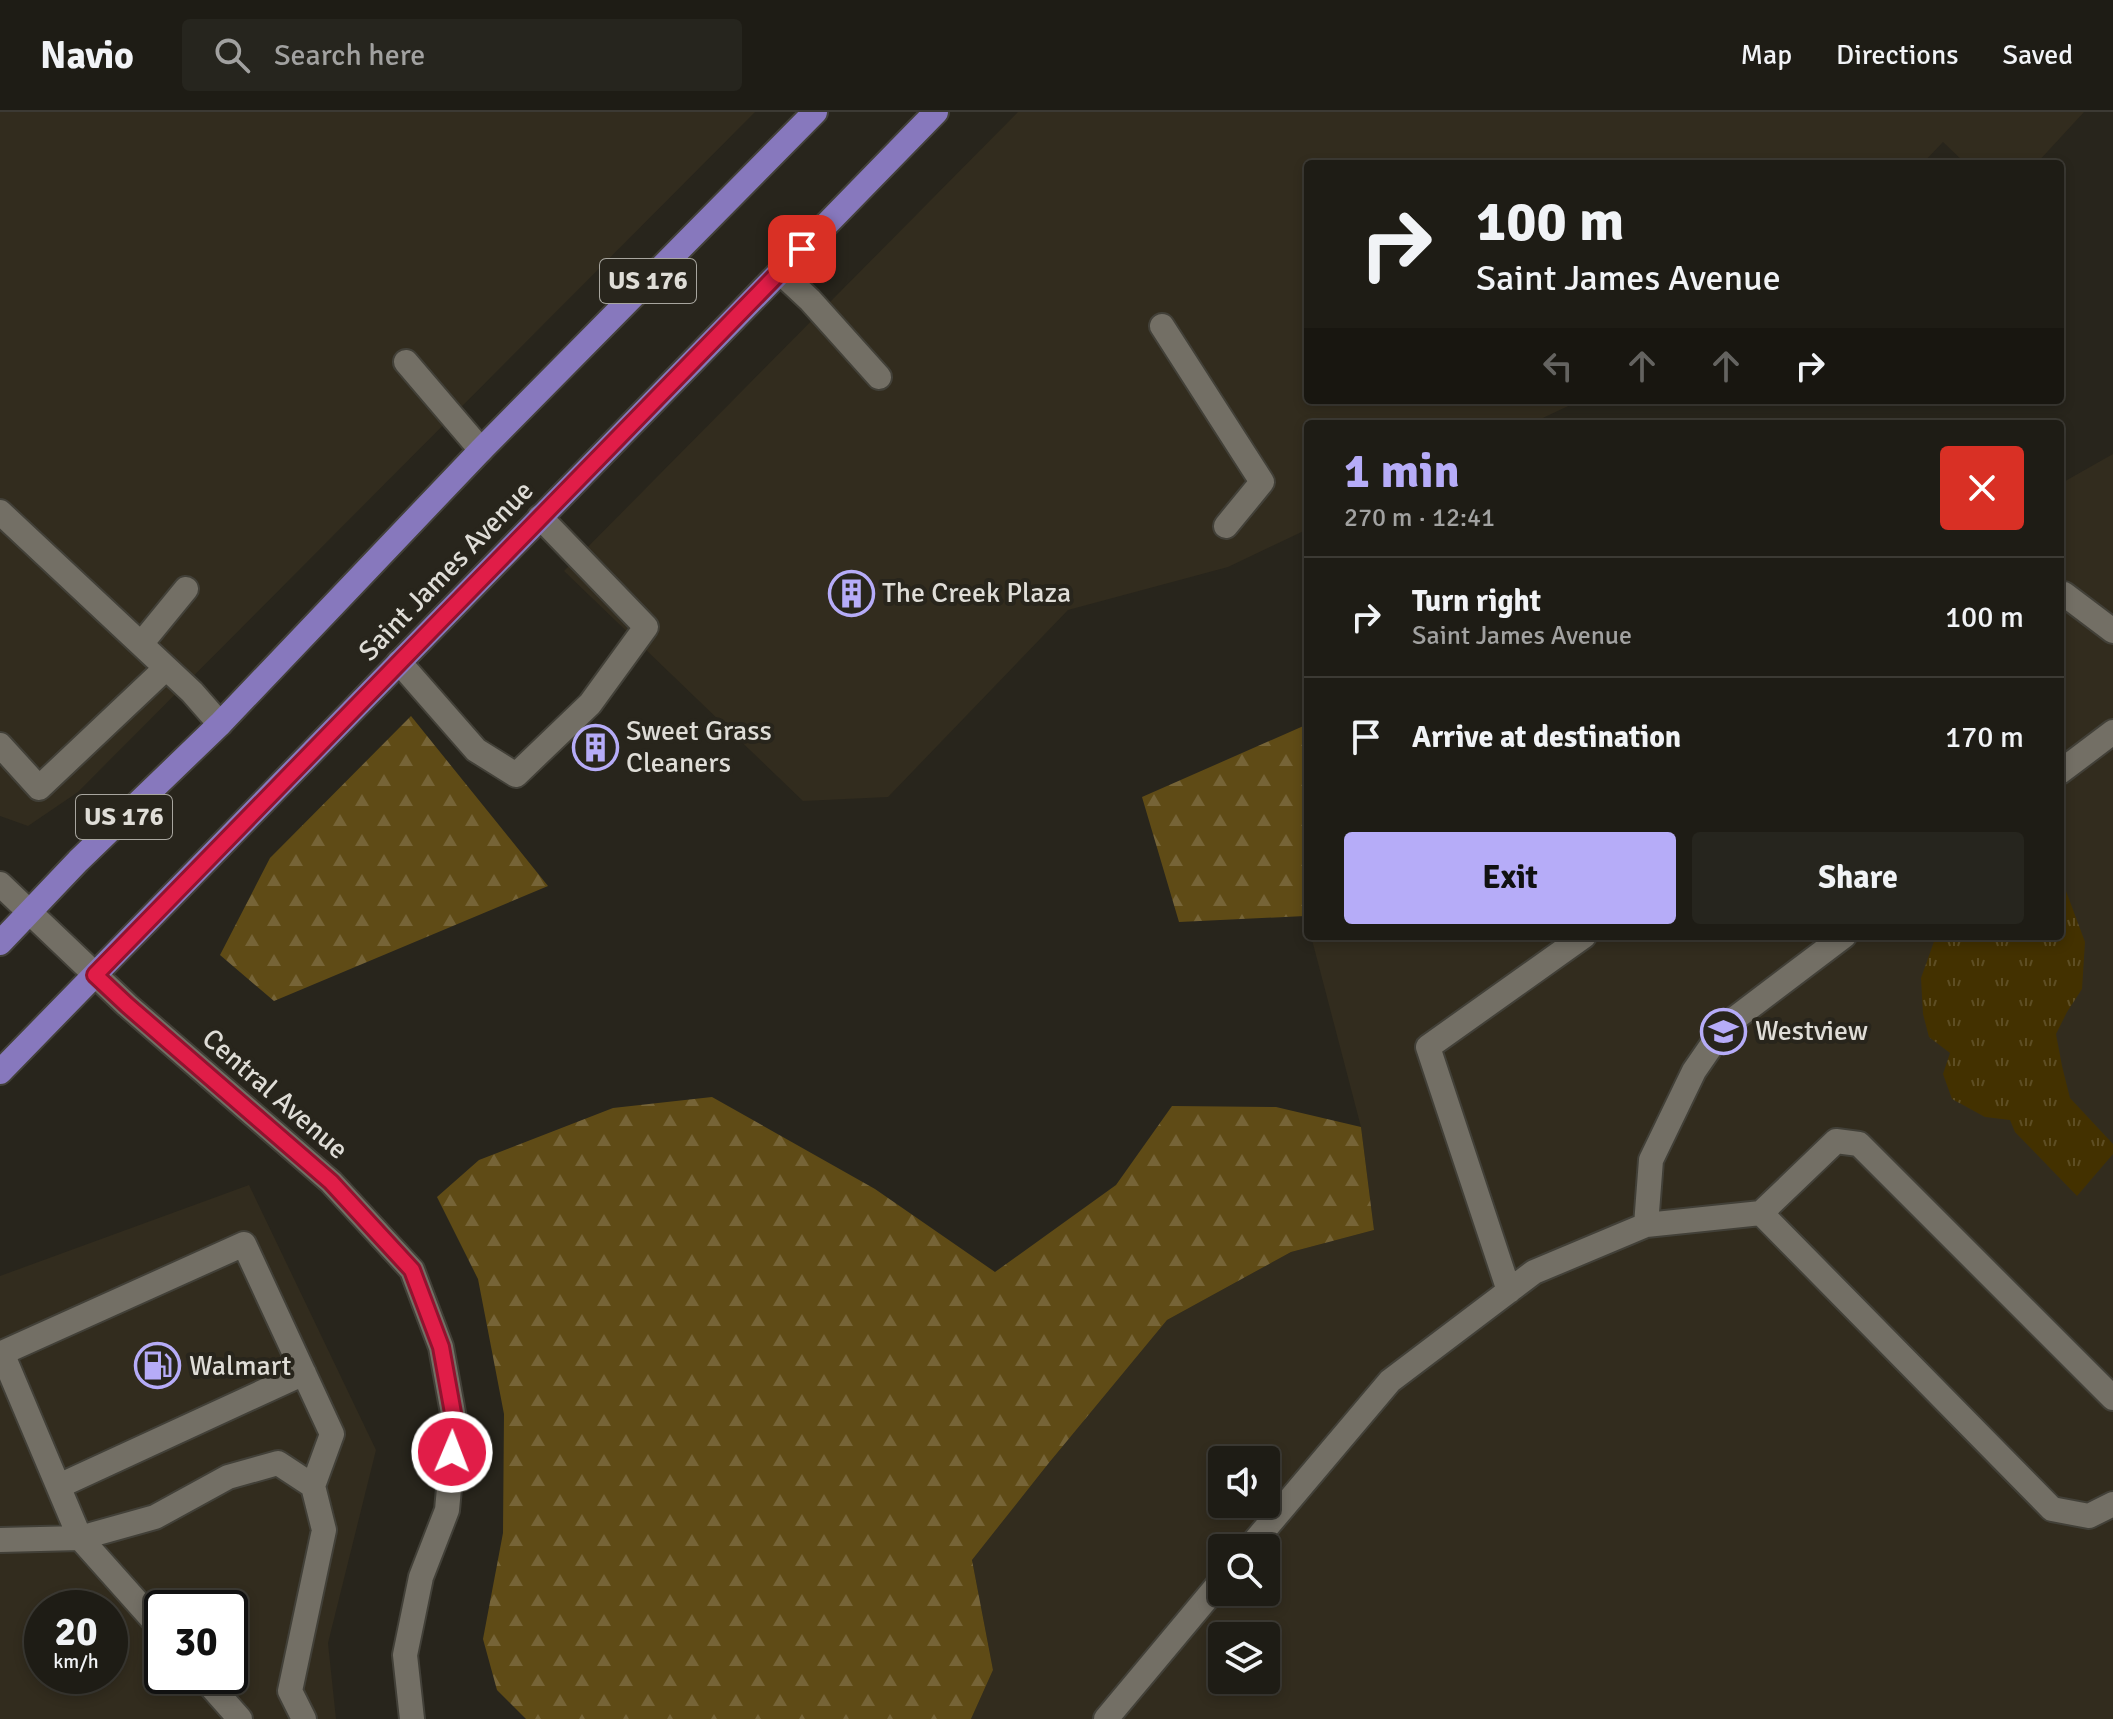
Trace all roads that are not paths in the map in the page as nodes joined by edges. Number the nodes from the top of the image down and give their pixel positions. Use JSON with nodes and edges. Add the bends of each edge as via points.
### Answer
{"nodes":[{"id":1,"x":815,"y":112,"type":"edge"},
{"id":2,"x":936,"y":112,"type":"edge"},
{"id":3,"x":780,"y":272,"type":"junction"},
{"id":4,"x":1162,"y":326,"type":"dead end"},
{"id":5,"x":406,"y":362,"type":"dead end"},
{"id":6,"x":879,"y":377,"type":"dead end"},
{"id":7,"x":481,"y":450,"type":"junction"},
{"id":8,"x":0,"y":512,"type":"edge"},
{"id":9,"x":540,"y":517,"type":"junction"},
{"id":10,"x":1226,"y":526,"type":"dead end"},
{"id":11,"x":186,"y":589,"type":"dead end"},
{"id":12,"x":2064,"y":594,"type":"edge"},
{"id":13,"x":2113,"y":631,"type":"edge"},
{"id":14,"x":141,"y":644,"type":"junction"},
{"id":15,"x":399,"y":662,"type":"junction"},
{"id":16,"x":166,"y":668,"type":"junction"},
{"id":17,"x":220,"y":724,"type":"junction"},
{"id":18,"x":2113,"y":732,"type":"edge"},
{"id":19,"x":0,"y":745,"type":"edge"},
{"id":20,"x":2064,"y":769,"type":"edge"},
{"id":21,"x":0,"y":884,"type":"edge"},
{"id":22,"x":31,"y":911,"type":"junction"},
{"id":23,"x":1578,"y":940,"type":"edge"},
{"id":24,"x":1839,"y":940,"type":"edge"},
{"id":25,"x":0,"y":943,"type":"edge"},
{"id":26,"x":95,"y":975,"type":"junction"},
{"id":27,"x":0,"y":1072,"type":"edge"},
{"id":28,"x":1761,"y":1213,"type":"junction"},
{"id":29,"x":1646,"y":1225,"type":"junction"},
{"id":30,"x":1509,"y":1291,"type":"junction"},
{"id":31,"x":304,"y":1373,"type":"junction"},
{"id":32,"x":2113,"y":1398,"type":"edge"},
{"id":33,"x":59,"y":1486,"type":"junction"},
{"id":34,"x":313,"y":1486,"type":"junction"},
{"id":35,"x":2113,"y":1504,"type":"edge"},
{"id":36,"x":1261,"y":1534,"type":"edge"},
{"id":37,"x":80,"y":1538,"type":"junction"},
{"id":38,"x":0,"y":1540,"type":"edge"},
{"id":39,"x":1208,"y":1597,"type":"edge"},
{"id":40,"x":144,"y":1610,"type":"edge"},
{"id":41,"x":218,"y":1694,"type":"edge"},
{"id":42,"x":240,"y":1719,"type":"edge"},
{"id":43,"x":304,"y":1719,"type":"edge"},
{"id":44,"x":412,"y":1719,"type":"edge"},
{"id":45,"x":1106,"y":1719,"type":"edge"}],
"edges":[{"from":1,"to":7,"type":"main road","name":"Saint James Avenue","number":"US 176"},
{"from":2,"to":3,"type":"main road","name":"Saint James Avenue"},
{"from":3,"to":6,"type":"street"},
{"from":3,"to":9,"type":"main road","name":"Saint James Avenue"},
{"from":4,"to":10,"type":"street","via":[[1262,482]]},
{"from":5,"to":7,"type":"street"},
{"from":7,"to":17,"type":"main road","name":"Saint James Avenue","number":"US 176"},
{"from":8,"to":14,"type":"street"},
{"from":9,"to":15,"type":"main road","name":"Saint James Avenue"},
{"from":9,"to":15,"type":"street","via":[[646,627],[590,704],[516,775],[476,750]]},
{"from":11,"to":14,"type":"street"},
{"from":12,"to":13,"type":"street"},
{"from":14,"to":16,"type":"street"},
{"from":15,"to":26,"type":"main road","name":"Saint James Avenue"},
{"from":16,"to":17,"type":"street"},
{"from":16,"to":19,"type":"street","via":[[39,788]]},
{"from":17,"to":22,"type":"main road","name":"Saint James Avenue","number":"US 176"},
{"from":18,"to":20,"type":"street"},
{"from":21,"to":22,"type":"street","name":"Central Avenue"},
{"from":22,"to":25,"type":"main road","name":"Saint James Avenue","number":"US 176"},
{"from":22,"to":26,"type":"street","name":"Central Avenue"},
{"from":23,"to":30,"type":"street","via":[[1428,1047]]},
{"from":24,"to":29,"type":"street","via":[[1725,1026],[1694,1071],[1651,1160]]},
{"from":26,"to":27,"type":"main road","name":"Saint James Avenue"},
{"from":26,"to":44,"type":"street","name":"Central Avenue","via":[[331,1182],[412,1270],[441,1347],[455,1424],[447,1510],[421,1577],[405,1655]]},
{"from":28,"to":29,"type":"street"},
{"from":28,"to":32,"type":"street","via":[[1836,1141],[1859,1144]]},
{"from":28,"to":35,"type":"street","via":[[2052,1509],[2089,1516]]},
{"from":29,"to":30,"type":"street","via":[[1534,1272]]},
{"from":30,"to":36,"type":"street","via":[[1390,1381]]},
{"from":31,"to":33,"type":"street"},
{"from":31,"to":33,"type":"street","via":[[244,1244],[2,1353]]},
{"from":31,"to":34,"type":"street","via":[[332,1434]]},
{"from":33,"to":37,"type":"street"},
{"from":34,"to":37,"type":"street","via":[[278,1463],[228,1477],[155,1517]]},
{"from":34,"to":43,"type":"street","via":[[324,1530],[290,1691]]},
{"from":37,"to":38,"type":"street"},
{"from":37,"to":40,"type":"street"},
{"from":39,"to":45,"type":"street"},
{"from":41,"to":42,"type":"street"}]}
